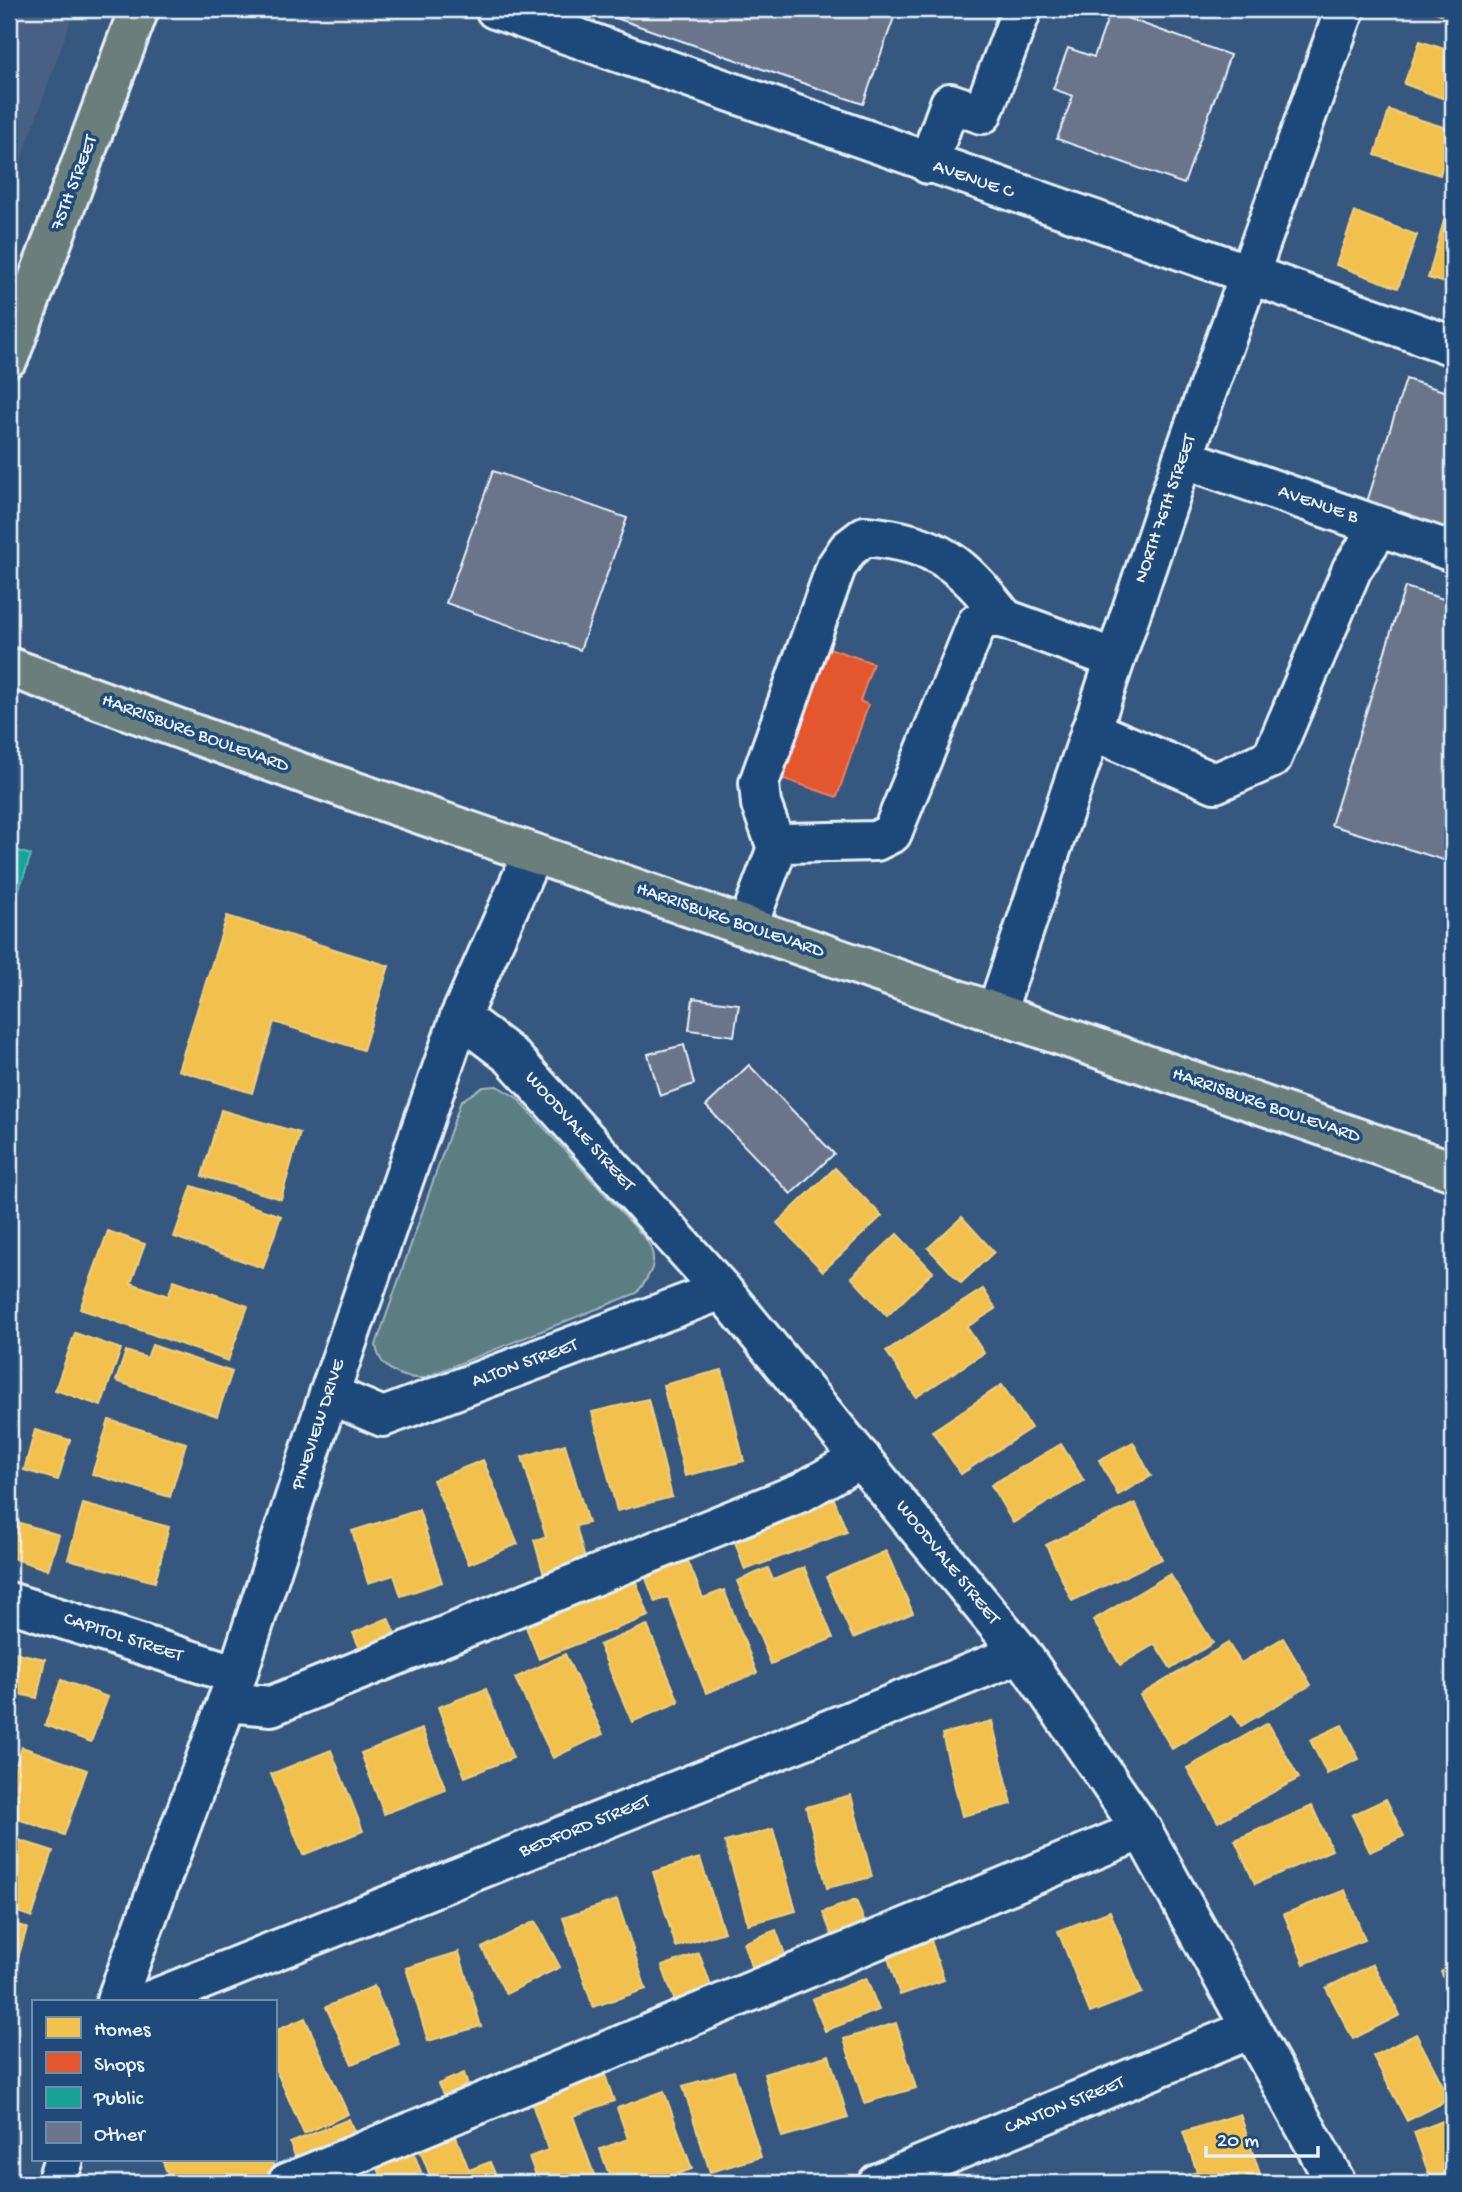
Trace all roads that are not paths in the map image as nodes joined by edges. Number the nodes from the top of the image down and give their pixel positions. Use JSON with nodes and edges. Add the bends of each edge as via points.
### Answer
{"nodes":[{"id":1,"x":139,"y":9,"type":"edge"},
{"id":2,"x":495,"y":9,"type":"edge"},
{"id":3,"x":1022,"y":9,"type":"edge"},
{"id":4,"x":1345,"y":9,"type":"edge"},
{"id":5,"x":928,"y":164,"type":"junction"},
{"id":6,"x":1248,"y":275,"type":"junction"},
{"id":7,"x":1453,"y":346,"type":"edge"},
{"id":8,"x":9,"y":357,"type":"edge"},
{"id":9,"x":1183,"y":458,"type":"junction"},
{"id":10,"x":1380,"y":527,"type":"junction"},
{"id":11,"x":1453,"y":552,"type":"edge"},
{"id":12,"x":1005,"y":619,"type":"junction"},
{"id":13,"x":1115,"y":659,"type":"junction"},
{"id":14,"x":9,"y":667,"type":"edge"},
{"id":15,"x":1091,"y":730,"type":"junction"},
{"id":16,"x":777,"y":848,"type":"junction"},
{"id":17,"x":533,"y":853,"type":"junction"},
{"id":18,"x":747,"y":927,"type":"junction"},
{"id":19,"x":996,"y":1013,"type":"junction"},
{"id":20,"x":460,"y":1017,"type":"junction"},
{"id":21,"x":1453,"y":1171,"type":"edge"},
{"id":22,"x":722,"y":1290,"type":"junction"},
{"id":23,"x":329,"y":1394,"type":"junction"},
{"id":24,"x":861,"y":1458,"type":"junction"},
{"id":25,"x":9,"y":1602,"type":"edge"},
{"id":26,"x":1021,"y":1653,"type":"junction"},
{"id":27,"x":232,"y":1689,"type":"junction"},
{"id":28,"x":1142,"y":1830,"type":"junction"},
{"id":29,"x":116,"y":2000,"type":"edge"},
{"id":30,"x":152,"y":2000,"type":"edge"},
{"id":31,"x":1251,"y":2029,"type":"junction"},
{"id":32,"x":64,"y":2160,"type":"edge"},
{"id":33,"x":56,"y":2183,"type":"edge"},
{"id":34,"x":287,"y":2183,"type":"edge"},
{"id":35,"x":878,"y":2183,"type":"edge"},
{"id":36,"x":1336,"y":2183,"type":"edge"}],
"edges":[{"from":1,"to":8,"type":"main road","name":"75TH STREET"},
{"from":2,"to":5,"type":"street","name":"AVENUE C"},
{"from":3,"to":5,"type":"street","via":[[982,114],[950,103]]},
{"from":4,"to":6,"type":"street","name":"NORTH 76TH STREET"},
{"from":5,"to":6,"type":"street","name":"AVENUE C"},
{"from":6,"to":7,"type":"street","name":"AVENUE C"},
{"from":6,"to":9,"type":"street","name":"NORTH 76TH STREET"},
{"from":9,"to":10,"type":"street","name":"AVENUE B"},
{"from":9,"to":13,"type":"street","name":"NORTH 76TH STREET"},
{"from":10,"to":11,"type":"street","name":"AVENUE B"},
{"from":10,"to":15,"type":"street","via":[[1352,569],[1272,758],[1215,783]]},
{"from":12,"to":13,"type":"street"},
{"from":12,"to":16,"type":"street","via":[[988,617],[977,623],[892,833],[876,841],[799,841]]},
{"from":12,"to":16,"type":"street","via":[[972,576],[941,554],[865,536],[848,549],[836,567],[759,783],[761,804]]},
{"from":13,"to":15,"type":"street","name":"NORTH 76TH STREET"},
{"from":14,"to":17,"type":"main road","name":"HARRISBURG BOULEVARD"},
{"from":15,"to":19,"type":"street","name":"NORTH 76TH STREET"},
{"from":16,"to":18,"type":"street"},
{"from":17,"to":18,"type":"main road","name":"HARRISBURG BOULEVARD"},
{"from":17,"to":20,"type":"street","name":"PINEVIEW DRIVE"},
{"from":18,"to":19,"type":"main road","name":"HARRISBURG BOULEVARD"},
{"from":19,"to":21,"type":"main road","name":"HARRISBURG BOULEVARD"},
{"from":20,"to":22,"type":"street","name":"WOODVALE STREET","via":[[511,1056]]},
{"from":20,"to":23,"type":"street","name":"PINEVIEW DRIVE"},
{"from":22,"to":23,"type":"street","name":"ALTON STREET","via":[[383,1417]]},
{"from":22,"to":24,"type":"street","name":"WOODVALE STREET"},
{"from":23,"to":27,"type":"street","name":"PINEVIEW DRIVE"},
{"from":24,"to":26,"type":"street","name":"WOODVALE STREET"},
{"from":24,"to":27,"type":"street","name":"CAPITOL STREET","via":[[802,1492],[271,1706]]},
{"from":25,"to":27,"type":"street","name":"CAPITOL STREET"},
{"from":26,"to":28,"type":"street","name":"WOODVALE STREET"},
{"from":26,"to":30,"type":"street","name":"BEDFORD STREET"},
{"from":27,"to":29,"type":"street","name":"PINEVIEW DRIVE"},
{"from":28,"to":31,"type":"street","name":"WOODVALE STREET"},
{"from":28,"to":34,"type":"street"},
{"from":31,"to":35,"type":"street","name":"CANTON STREET"},
{"from":31,"to":36,"type":"street","name":"WOODVALE STREET"},
{"from":32,"to":33,"type":"street"}]}
